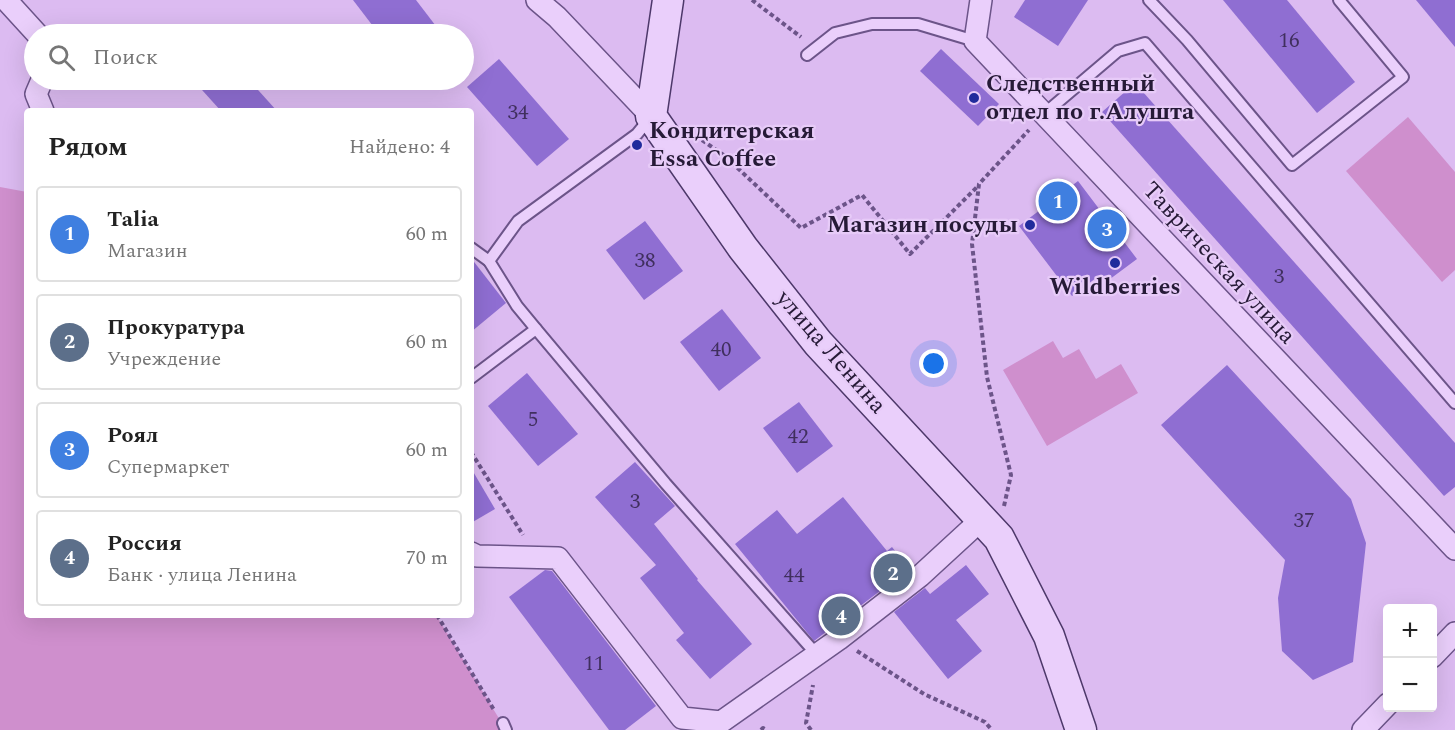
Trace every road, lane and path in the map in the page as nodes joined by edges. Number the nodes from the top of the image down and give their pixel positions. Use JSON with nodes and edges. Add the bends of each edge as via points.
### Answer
{"nodes":[{"id":1,"x":6,"y":0,"type":"edge"},
{"id":2,"x":537,"y":0,"type":"edge"},
{"id":3,"x":668,"y":0,"type":"edge"},
{"id":4,"x":752,"y":0,"type":"edge"},
{"id":5,"x":981,"y":0,"type":"edge"},
{"id":6,"x":1149,"y":0,"type":"edge"},
{"id":7,"x":1339,"y":0,"type":"edge"},
{"id":8,"x":28,"y":24,"type":"edge"},
{"id":9,"x":975,"y":41,"type":"junction"},
{"id":10,"x":812,"y":52,"type":"joint"},
{"id":11,"x":38,"y":90,"type":"edge"},
{"id":12,"x":42,"y":108,"type":"edge"},
{"id":13,"x":1044,"y":114,"type":"junction"},
{"id":14,"x":651,"y":116,"type":"junction"},
{"id":15,"x":700,"y":138,"type":"dead end"},
{"id":16,"x":979,"y":184,"type":"junction"},
{"id":17,"x":474,"y":250,"type":"edge"},
{"id":18,"x":489,"y":261,"type":"junction"},
{"id":19,"x":536,"y":329,"type":"junction"},
{"id":20,"x":474,"y":376,"type":"edge"},
{"id":21,"x":1455,"y":403,"type":"edge"},
{"id":22,"x":474,"y":457,"type":"edge"},
{"id":23,"x":992,"y":516,"type":"junction"},
{"id":24,"x":1455,"y":549,"type":"edge"},
{"id":25,"x":474,"y":555,"type":"edge"},
{"id":26,"x":536,"y":556,"type":"junction"},
{"id":27,"x":439,"y":618,"type":"edge"},
{"id":28,"x":1455,"y":633,"type":"edge"},
{"id":29,"x":839,"y":639,"type":"junction"},
{"id":30,"x":1437,"y":652,"type":"edge"},
{"id":31,"x":818,"y":656,"type":"junction"},
{"id":32,"x":1383,"y":709,"type":"edge"},
{"id":33,"x":504,"y":727,"type":"edge"},
{"id":34,"x":811,"y":730,"type":"edge"},
{"id":35,"x":992,"y":730,"type":"edge"},
{"id":36,"x":1081,"y":730,"type":"edge"},
{"id":37,"x":1363,"y":730,"type":"edge"}],
"edges":[{"from":1,"to":8,"type":"street"},
{"from":2,"to":14,"type":"street","name":"улица Ленина"},
{"from":3,"to":14,"type":"main road"},
{"from":4,"to":10,"type":"path"},
{"from":5,"to":9,"type":"street"},
{"from":6,"to":7,"type":"lane","via":[[1292,165],[1403,77]]},
{"from":9,"to":10,"type":"lane","via":[[918,24],[872,24],[835,33]]},
{"from":9,"to":13,"type":"street","name":"Таврическая улица"},
{"from":11,"to":12,"type":"street"},
{"from":13,"to":16,"type":"path"},
{"from":13,"to":21,"type":"lane","via":[[1118,51],[1145,43]]},
{"from":13,"to":24,"type":"street","name":"Таврическая улица"},
{"from":14,"to":18,"type":"lane","via":[[637,134],[518,221]]},
{"from":14,"to":23,"type":"main road","name":"улица Ленина","via":[[743,248],[818,343]]},
{"from":15,"to":16,"type":"path","via":[[725,156],[801,228],[862,195],[910,254]]},
{"from":16,"to":23,"type":"path","via":[[973,255],[987,377],[1011,475]]},
{"from":17,"to":18,"type":"lane"},
{"from":18,"to":19,"type":"lane"},
{"from":19,"to":20,"type":"lane"},
{"from":19,"to":31,"type":"lane"},
{"from":22,"to":26,"type":"path"},
{"from":23,"to":29,"type":"street"},
{"from":23,"to":36,"type":"main road","name":"улица Ленина","via":[[999,538],[1049,636]]},
{"from":25,"to":26,"type":"street"},
{"from":26,"to":31,"type":"street","via":[[558,558],[682,718],[721,722]]},
{"from":27,"to":33,"type":"path"},
{"from":28,"to":30,"type":"street"},
{"from":29,"to":31,"type":"street"},
{"from":29,"to":35,"type":"path","via":[[924,694],[985,722]]},
{"from":31,"to":34,"type":"path","via":[[806,723]]},
{"from":32,"to":37,"type":"street"}]}
